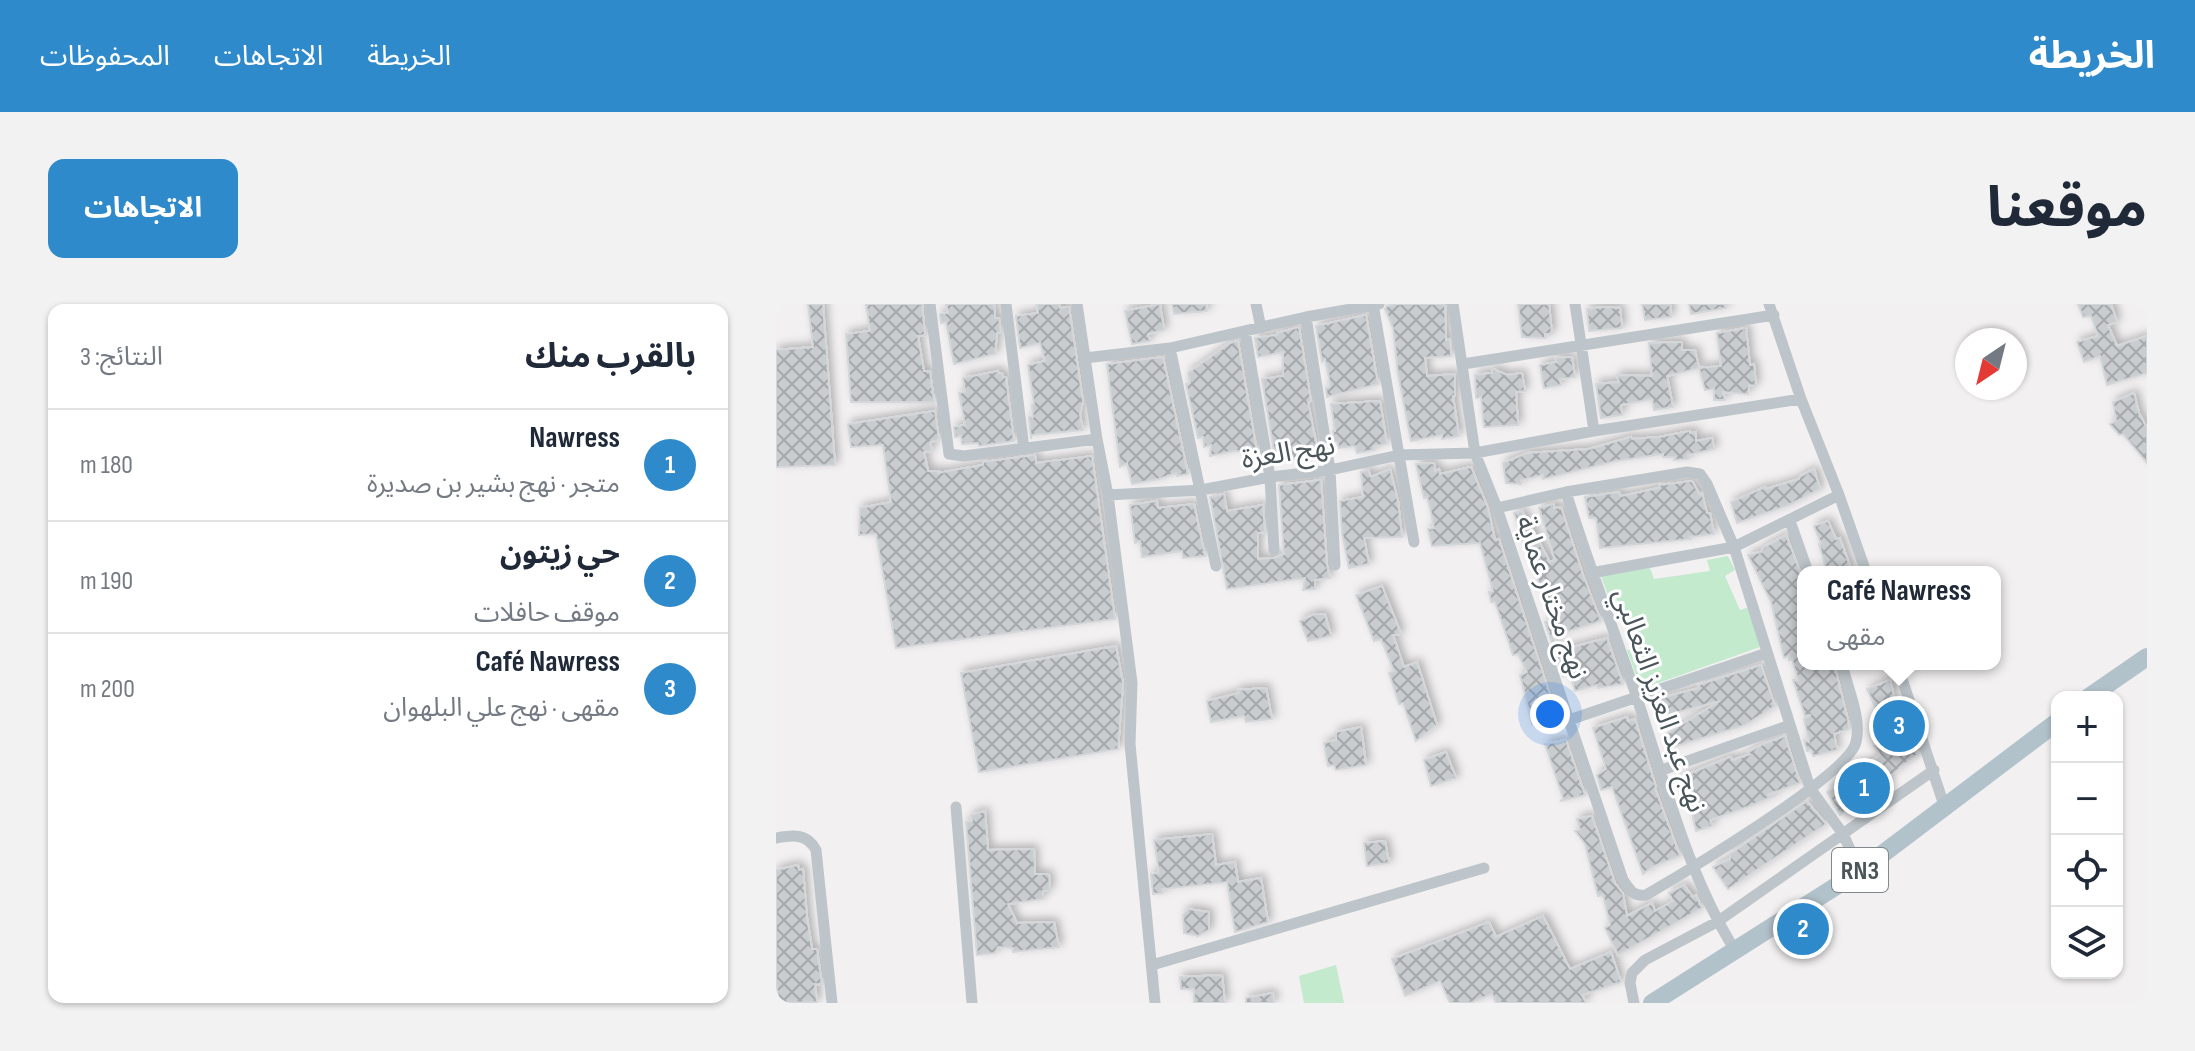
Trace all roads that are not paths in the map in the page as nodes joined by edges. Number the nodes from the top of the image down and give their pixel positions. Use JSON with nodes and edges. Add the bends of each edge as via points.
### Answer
{"nodes":[{"id":1,"x":930,"y":304,"type":"edge"},
{"id":2,"x":1006,"y":304,"type":"edge"},
{"id":3,"x":1077,"y":304,"type":"edge"},
{"id":4,"x":1256,"y":304,"type":"edge"},
{"id":5,"x":1453,"y":304,"type":"edge"},
{"id":6,"x":1575,"y":304,"type":"edge"},
{"id":7,"x":1375,"y":305,"type":"edge"},
{"id":8,"x":1772,"y":310,"type":"edge"},
{"id":9,"x":1313,"y":312,"type":"edge"},
{"id":10,"x":1261,"y":328,"type":"junction"},
{"id":11,"x":1245,"y":331,"type":"junction"},
{"id":12,"x":1582,"y":345,"type":"junction"},
{"id":13,"x":1170,"y":348,"type":"junction"},
{"id":14,"x":1085,"y":358,"type":"junction"},
{"id":15,"x":1463,"y":364,"type":"junction"},
{"id":16,"x":1801,"y":399,"type":"junction"},
{"id":17,"x":1594,"y":431,"type":"junction"},
{"id":18,"x":1097,"y":439,"type":"junction"},
{"id":19,"x":1024,"y":449,"type":"junction"},
{"id":20,"x":1475,"y":453,"type":"junction"},
{"id":21,"x":1399,"y":455,"type":"junction"},
{"id":22,"x":1330,"y":470,"type":"junction"},
{"id":23,"x":1270,"y":477,"type":"junction"},
{"id":24,"x":1201,"y":490,"type":"junction"},
{"id":25,"x":1566,"y":492,"type":"junction"},
{"id":26,"x":1108,"y":495,"type":"junction"},
{"id":27,"x":1839,"y":495,"type":"junction"},
{"id":28,"x":1497,"y":508,"type":"junction"},
{"id":29,"x":1790,"y":521,"type":"junction"},
{"id":30,"x":1414,"y":542,"type":"dead end"},
{"id":31,"x":1734,"y":547,"type":"junction"},
{"id":32,"x":1274,"y":550,"type":"dead end"},
{"id":33,"x":1335,"y":565,"type":"dead end"},
{"id":34,"x":1216,"y":566,"type":"dead end"},
{"id":35,"x":1806,"y":566,"type":"edge"},
{"id":36,"x":1864,"y":566,"type":"edge"},
{"id":37,"x":1591,"y":573,"type":"junction"},
{"id":38,"x":1767,"y":653,"type":"junction"},
{"id":39,"x":2147,"y":657,"type":"edge"},
{"id":40,"x":1843,"y":670,"type":"edge"},
{"id":41,"x":1899,"y":670,"type":"edge"},
{"id":42,"x":2098,"y":691,"type":"edge"},
{"id":43,"x":1637,"y":699,"type":"junction"},
{"id":44,"x":1569,"y":720,"type":"junction"},
{"id":45,"x":1790,"y":725,"type":"junction"},
{"id":46,"x":2051,"y":727,"type":"edge"},
{"id":47,"x":1934,"y":770,"type":"junction"},
{"id":48,"x":1659,"y":771,"type":"junction"},
{"id":49,"x":1810,"y":788,"type":"junction"},
{"id":50,"x":1944,"y":805,"type":"junction"},
{"id":51,"x":956,"y":807,"type":"dead end"},
{"id":52,"x":1843,"y":834,"type":"junction"},
{"id":53,"x":776,"y":838,"type":"edge"},
{"id":54,"x":1694,"y":867,"type":"junction"},
{"id":55,"x":1484,"y":868,"type":"dead end"},
{"id":56,"x":1860,"y":871,"type":"junction"},
{"id":57,"x":1717,"y":922,"type":"junction"},
{"id":58,"x":1736,"y":952,"type":"junction"},
{"id":59,"x":1152,"y":965,"type":"junction"},
{"id":60,"x":832,"y":1003,"type":"edge"},
{"id":61,"x":972,"y":1003,"type":"edge"},
{"id":62,"x":1155,"y":1003,"type":"edge"},
{"id":63,"x":1634,"y":1003,"type":"edge"},
{"id":64,"x":1652,"y":1003,"type":"edge"}],
"edges":[{"from":1,"to":19,"type":"street","via":[[949,454]]},
{"from":2,"to":19,"type":"street"},
{"from":3,"to":14,"type":"street"},
{"from":4,"to":10,"type":"street"},
{"from":5,"to":15,"type":"street","name":"نهج مختار عماية"},
{"from":6,"to":12,"type":"street"},
{"from":7,"to":9,"type":"street"},
{"from":7,"to":21,"type":"street"},
{"from":8,"to":12,"type":"street"},
{"from":8,"to":16,"type":"street"},
{"from":9,"to":10,"type":"street"},
{"from":9,"to":22,"type":"street"},
{"from":10,"to":11,"type":"street"},
{"from":11,"to":13,"type":"street"},
{"from":11,"to":23,"type":"street"},
{"from":12,"to":15,"type":"street"},
{"from":12,"to":17,"type":"street"},
{"from":13,"to":14,"type":"street"},
{"from":13,"to":24,"type":"street"},
{"from":14,"to":18,"type":"street"},
{"from":15,"to":20,"type":"street","name":"نهج مختار عماية"},
{"from":16,"to":17,"type":"street","name":"نهج العزة"},
{"from":16,"to":27,"type":"street"},
{"from":17,"to":20,"type":"street","name":"نهج العزة"},
{"from":18,"to":19,"type":"street"},
{"from":18,"to":26,"type":"street"},
{"from":20,"to":21,"type":"street","name":"نهج العزة"},
{"from":20,"to":28,"type":"street","name":"نهج مختار عماية"},
{"from":21,"to":22,"type":"street","name":"نهج العزة"},
{"from":21,"to":30,"type":"street"},
{"from":22,"to":23,"type":"street","name":"نهج العزة"},
{"from":22,"to":33,"type":"street"},
{"from":23,"to":24,"type":"street","name":"نهج العزة"},
{"from":23,"to":32,"type":"street"},
{"from":24,"to":26,"type":"street","name":"نهج العزة"},
{"from":24,"to":34,"type":"street"},
{"from":25,"to":28,"type":"street"},
{"from":25,"to":31,"type":"street","via":[[1700,474]]},
{"from":25,"to":37,"type":"street","name":"نهج عبد العزيز الثعالبي"},
{"from":26,"to":59,"type":"street","via":[[1132,683],[1130,744]]},
{"from":27,"to":29,"type":"street"},
{"from":27,"to":36,"type":"street"},
{"from":28,"to":44,"type":"street","name":"نهج مختار عماية"},
{"from":29,"to":31,"type":"street"},
{"from":29,"to":35,"type":"street"},
{"from":31,"to":37,"type":"street"},
{"from":31,"to":38,"type":"street"},
{"from":37,"to":43,"type":"street","name":"نهج عبد العزيز الثعالبي"},
{"from":38,"to":43,"type":"street"},
{"from":38,"to":45,"type":"street"},
{"from":39,"to":42,"type":"main road"},
{"from":40,"to":49,"type":"street","via":[[1858,729],[1853,750]]},
{"from":41,"to":47,"type":"street"},
{"from":43,"to":44,"type":"street"},
{"from":43,"to":48,"type":"street","name":"نهج عبد العزيز الثعالبي"},
{"from":44,"to":54,"type":"street","name":"نهج مختار عماية","via":[[1631,893],[1646,895]]},
{"from":45,"to":48,"type":"street"},
{"from":45,"to":49,"type":"street"},
{"from":46,"to":50,"type":"main road","number":"RN3"},
{"from":47,"to":50,"type":"street"},
{"from":47,"to":52,"type":"street"},
{"from":48,"to":54,"type":"street","name":"نهج عبد العزيز الثعالبي"},
{"from":49,"to":52,"type":"street"},
{"from":49,"to":54,"type":"street"},
{"from":50,"to":56,"type":"main road","number":"RN3"},
{"from":51,"to":61,"type":"street"},
{"from":52,"to":56,"type":"street"},
{"from":52,"to":57,"type":"street"},
{"from":53,"to":60,"type":"street","via":[[803,836],[816,850]]},
{"from":54,"to":57,"type":"street","name":"نهج عبد العزيز الثعالبي"},
{"from":55,"to":59,"type":"street"},
{"from":56,"to":58,"type":"main road","number":"RN3"},
{"from":57,"to":58,"type":"street","name":"نهج عبد العزيز الثعالبي"},
{"from":57,"to":63,"type":"street","via":[[1636,967],[1630,983]]},
{"from":58,"to":64,"type":"main road","number":"RN3"},
{"from":59,"to":62,"type":"street"}]}
